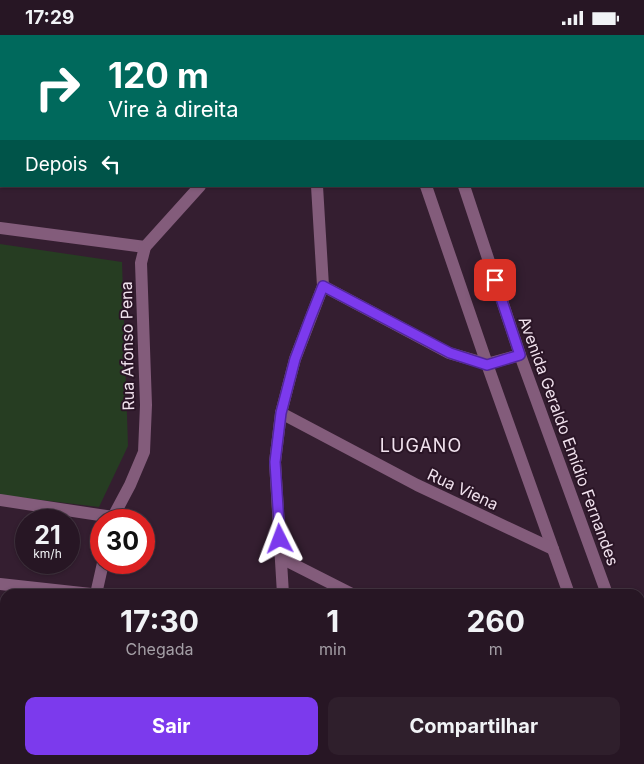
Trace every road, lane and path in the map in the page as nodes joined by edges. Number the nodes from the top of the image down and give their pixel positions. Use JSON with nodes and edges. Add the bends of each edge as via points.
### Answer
{"nodes":[{"id":1,"x":199,"y":187,"type":"edge"},
{"id":2,"x":318,"y":187,"type":"edge"},
{"id":3,"x":426,"y":187,"type":"edge"},
{"id":4,"x":464,"y":187,"type":"edge"},
{"id":5,"x":0,"y":228,"type":"edge"},
{"id":6,"x":145,"y":247,"type":"junction"},
{"id":7,"x":323,"y":286,"type":"junction"},
{"id":8,"x":520,"y":355,"type":"junction"},
{"id":9,"x":487,"y":365,"type":"junction"},
{"id":10,"x":281,"y":413,"type":"junction"},
{"id":11,"x":0,"y":500,"type":"edge"},
{"id":12,"x":118,"y":509,"type":"edge"},
{"id":13,"x":90,"y":515,"type":"edge"},
{"id":14,"x":553,"y":549,"type":"junction"},
{"id":15,"x":281,"y":558,"type":"junction"},
{"id":16,"x":101,"y":574,"type":"edge"},
{"id":17,"x":0,"y":584,"type":"edge"},
{"id":18,"x":46,"y":589,"type":"edge"},
{"id":19,"x":97,"y":589,"type":"edge"},
{"id":20,"x":283,"y":589,"type":"edge"},
{"id":21,"x":342,"y":589,"type":"edge"},
{"id":22,"x":567,"y":589,"type":"edge"},
{"id":23,"x":605,"y":589,"type":"edge"}],
"edges":[{"from":1,"to":6,"type":"street"},
{"from":2,"to":7,"type":"street"},
{"from":3,"to":9,"type":"street"},
{"from":4,"to":8,"type":"street","name":"Avenida Geraldo Emídio Fernandes"},
{"from":5,"to":6,"type":"street"},
{"from":6,"to":12,"type":"street","name":"Rua Afonso Pena","via":[[141,263],[146,405],[144,452]]},
{"from":7,"to":9,"type":"street","via":[[450,353]]},
{"from":7,"to":10,"type":"street","via":[[295,359]]},
{"from":8,"to":9,"type":"street"},
{"from":8,"to":23,"type":"street","name":"Avenida Geraldo Emídio Fernandes"},
{"from":9,"to":14,"type":"street"},
{"from":10,"to":14,"type":"street","name":"Rua Viena","via":[[417,485]]},
{"from":10,"to":15,"type":"street","via":[[275,462]]},
{"from":11,"to":13,"type":"street"},
{"from":14,"to":22,"type":"street"},
{"from":15,"to":20,"type":"street"},
{"from":15,"to":21,"type":"street"},
{"from":16,"to":19,"type":"street"},
{"from":17,"to":18,"type":"street"}]}
